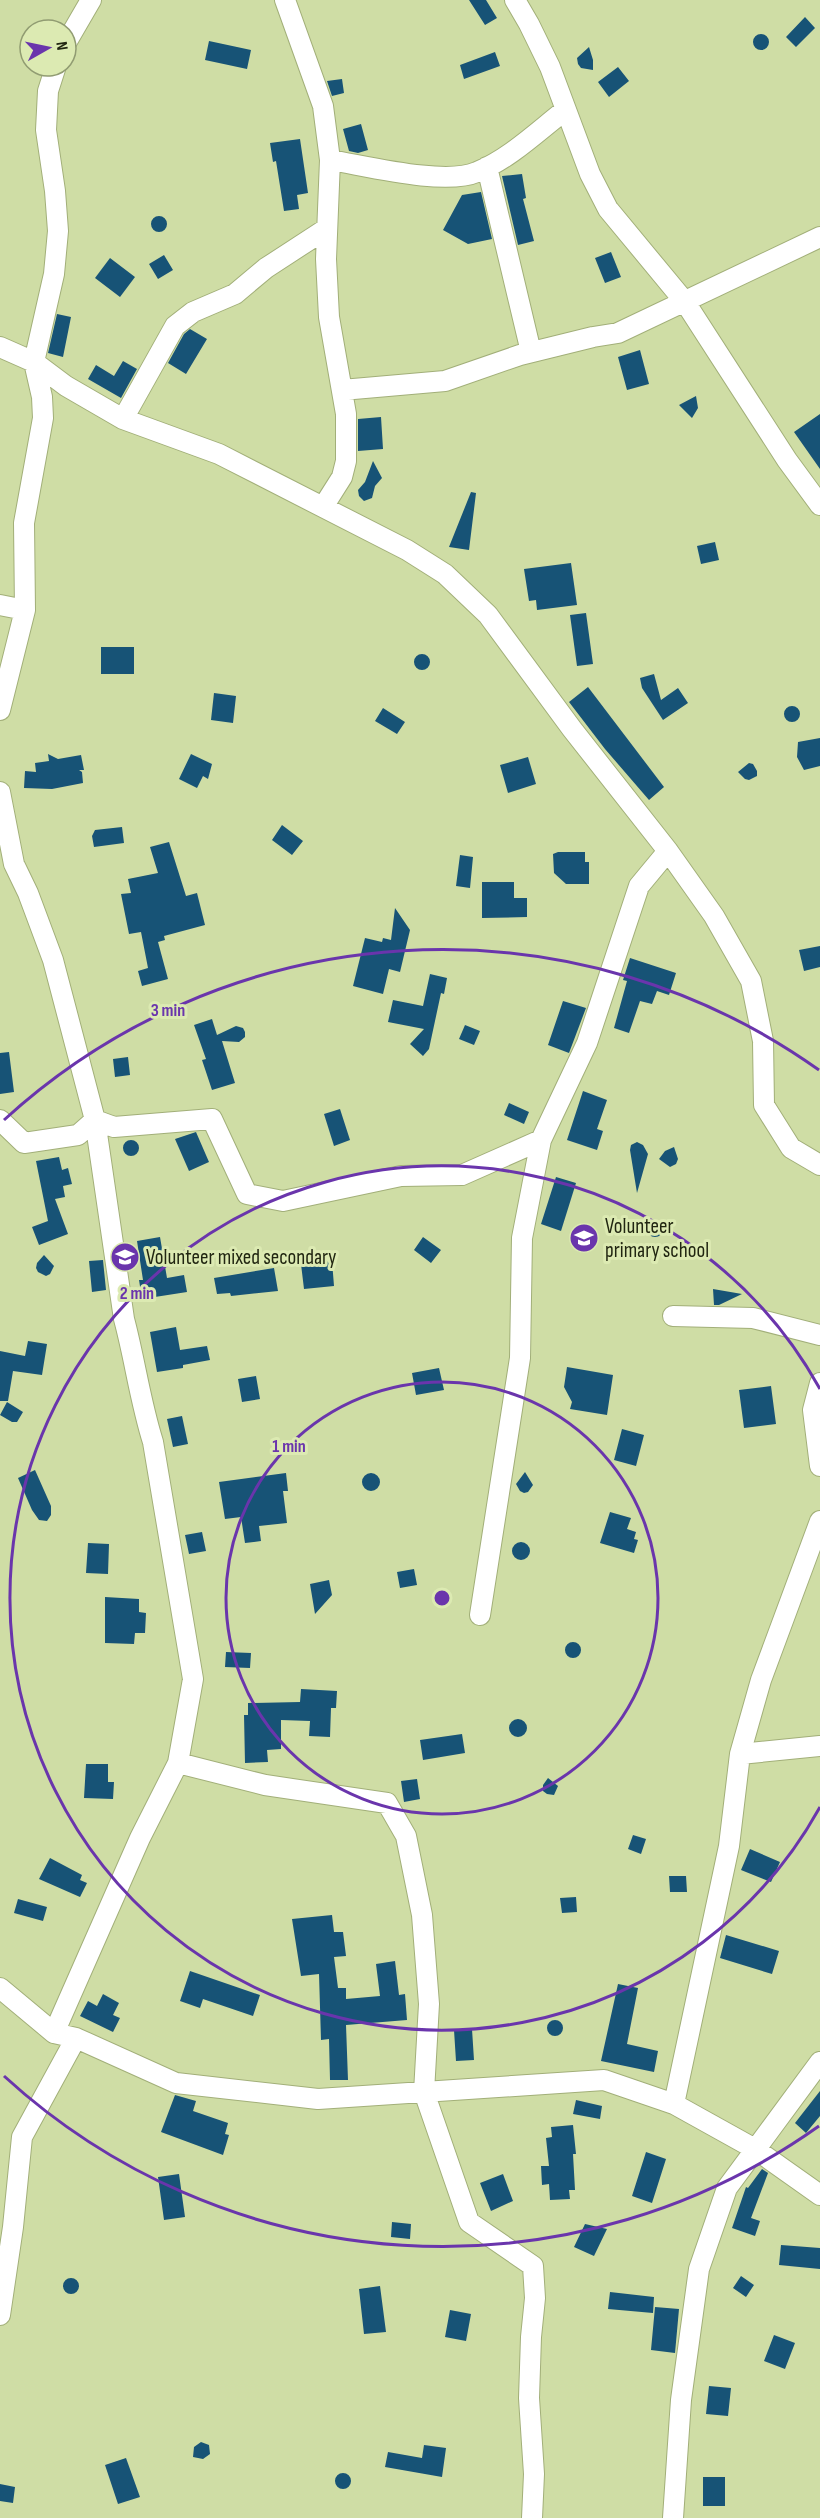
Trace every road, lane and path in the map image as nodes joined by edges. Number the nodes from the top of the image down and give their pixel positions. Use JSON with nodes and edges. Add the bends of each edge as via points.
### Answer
{"nodes":[{"id":1,"x":91,"y":0,"type":"edge"},
{"id":2,"x":285,"y":0,"type":"edge"},
{"id":3,"x":514,"y":0,"type":"edge"},
{"id":4,"x":78,"y":22,"type":"edge"},
{"id":5,"x":52,"y":78,"type":"edge"},
{"id":6,"x":564,"y":111,"type":"junction"},
{"id":7,"x":330,"y":160,"type":"junction"},
{"id":8,"x":487,"y":167,"type":"junction"},
{"id":9,"x":326,"y":229,"type":"junction"},
{"id":10,"x":820,"y":237,"type":"edge"},
{"id":11,"x":684,"y":302,"type":"junction"},
{"id":12,"x":0,"y":347,"type":"edge"},
{"id":13,"x":531,"y":352,"type":"junction"},
{"id":14,"x":34,"y":362,"type":"junction"},
{"id":15,"x":342,"y":390,"type":"junction"},
{"id":16,"x":123,"y":419,"type":"junction"},
{"id":17,"x":820,"y":505,"type":"edge"},
{"id":18,"x":323,"y":507,"type":"junction"},
{"id":19,"x":0,"y":605,"type":"edge"},
{"id":20,"x":25,"y":610,"type":"junction"},
{"id":21,"x":0,"y":710,"type":"edge"},
{"id":22,"x":0,"y":792,"type":"edge"},
{"id":23,"x":668,"y":851,"type":"junction"},
{"id":24,"x":0,"y":1120,"type":"edge"},
{"id":25,"x":95,"y":1120,"type":"junction"},
{"id":26,"x":541,"y":1140,"type":"junction"},
{"id":27,"x":820,"y":1165,"type":"edge"},
{"id":28,"x":673,"y":1316,"type":"dead end"},
{"id":29,"x":820,"y":1335,"type":"edge"},
{"id":30,"x":820,"y":1383,"type":"edge"},
{"id":31,"x":820,"y":1466,"type":"edge"},
{"id":32,"x":820,"y":1521,"type":"edge"},
{"id":33,"x":480,"y":1615,"type":"dead end"},
{"id":34,"x":820,"y":1746,"type":"edge"},
{"id":35,"x":740,"y":1754,"type":"junction"},
{"id":36,"x":178,"y":1763,"type":"junction"},
{"id":37,"x":0,"y":1988,"type":"edge"},
{"id":38,"x":54,"y":2032,"type":"junction"},
{"id":39,"x":76,"y":2038,"type":"junction"},
{"id":40,"x":820,"y":2062,"type":"edge"},
{"id":41,"x":424,"y":2092,"type":"junction"},
{"id":42,"x":674,"y":2104,"type":"junction"},
{"id":43,"x":755,"y":2149,"type":"junction"},
{"id":44,"x":820,"y":2195,"type":"edge"},
{"id":45,"x":0,"y":2315,"type":"edge"},
{"id":46,"x":532,"y":2518,"type":"edge"},
{"id":47,"x":673,"y":2518,"type":"edge"}],
"edges":[{"from":1,"to":4,"type":"street"},
{"from":2,"to":7,"type":"street","via":[[322,106]]},
{"from":3,"to":6,"type":"street","via":[[550,67]]},
{"from":5,"to":14,"type":"street","via":[[46,130],[58,231],[54,274]]},
{"from":6,"to":8,"type":"street"},
{"from":6,"to":11,"type":"street","via":[[608,209]]},
{"from":7,"to":8,"type":"street","via":[[443,177],[465,176]]},
{"from":7,"to":9,"type":"street"},
{"from":8,"to":13,"type":"street"},
{"from":9,"to":15,"type":"street","via":[[329,317]]},
{"from":9,"to":16,"type":"street","via":[[266,268],[235,294],[193,312],[175,326]]},
{"from":10,"to":11,"type":"street"},
{"from":11,"to":13,"type":"street","via":[[618,333]]},
{"from":11,"to":17,"type":"street"},
{"from":12,"to":14,"type":"street"},
{"from":13,"to":15,"type":"street","via":[[446,381]]},
{"from":14,"to":16,"type":"street"},
{"from":14,"to":20,"type":"street","via":[[43,418],[24,524]]},
{"from":15,"to":18,"type":"street","via":[[346,461],[342,477]]},
{"from":16,"to":18,"type":"street","via":[[219,454]]},
{"from":18,"to":23,"type":"street","via":[[446,574],[488,615]]},
{"from":19,"to":20,"type":"street"},
{"from":20,"to":21,"type":"street"},
{"from":22,"to":25,"type":"street","via":[[14,864],[53,960]]},
{"from":23,"to":26,"type":"street","via":[[639,886],[588,1043]]},
{"from":23,"to":27,"type":"street","via":[[714,915],[751,981],[763,1041],[764,1105],[791,1148]]},
{"from":24,"to":25,"type":"street","via":[[24,1143],[78,1135]]},
{"from":25,"to":26,"type":"street","via":[[114,1127],[212,1119],[247,1194],[283,1201],[401,1176],[462,1174]]},
{"from":25,"to":36,"type":"street","via":[[124,1319],[141,1405],[153,1442],[193,1679]]},
{"from":26,"to":33,"type":"street","via":[[522,1238],[520,1358]]},
{"from":28,"to":29,"type":"street","via":[[753,1318]]},
{"from":30,"to":31,"type":"street","via":[[813,1410]]},
{"from":32,"to":35,"type":"street","via":[[761,1680]]},
{"from":34,"to":35,"type":"street"},
{"from":35,"to":42,"type":"street","via":[[729,1846]]},
{"from":36,"to":38,"type":"street","via":[[140,1838]]},
{"from":36,"to":41,"type":"street","via":[[265,1785],[387,1803],[406,1836],[422,1915],[429,2004]]},
{"from":37,"to":38,"type":"street"},
{"from":38,"to":39,"type":"street"},
{"from":39,"to":41,"type":"street","via":[[176,2083],[318,2099]]},
{"from":39,"to":45,"type":"street","via":[[22,2136]]},
{"from":40,"to":43,"type":"street"},
{"from":41,"to":42,"type":"street","via":[[604,2080]]},
{"from":41,"to":46,"type":"street","via":[[469,2222],[533,2266],[529,2398],[534,2474]]},
{"from":42,"to":43,"type":"street"},
{"from":43,"to":44,"type":"street"},
{"from":43,"to":47,"type":"street","via":[[727,2188],[699,2269],[681,2400]]}]}
